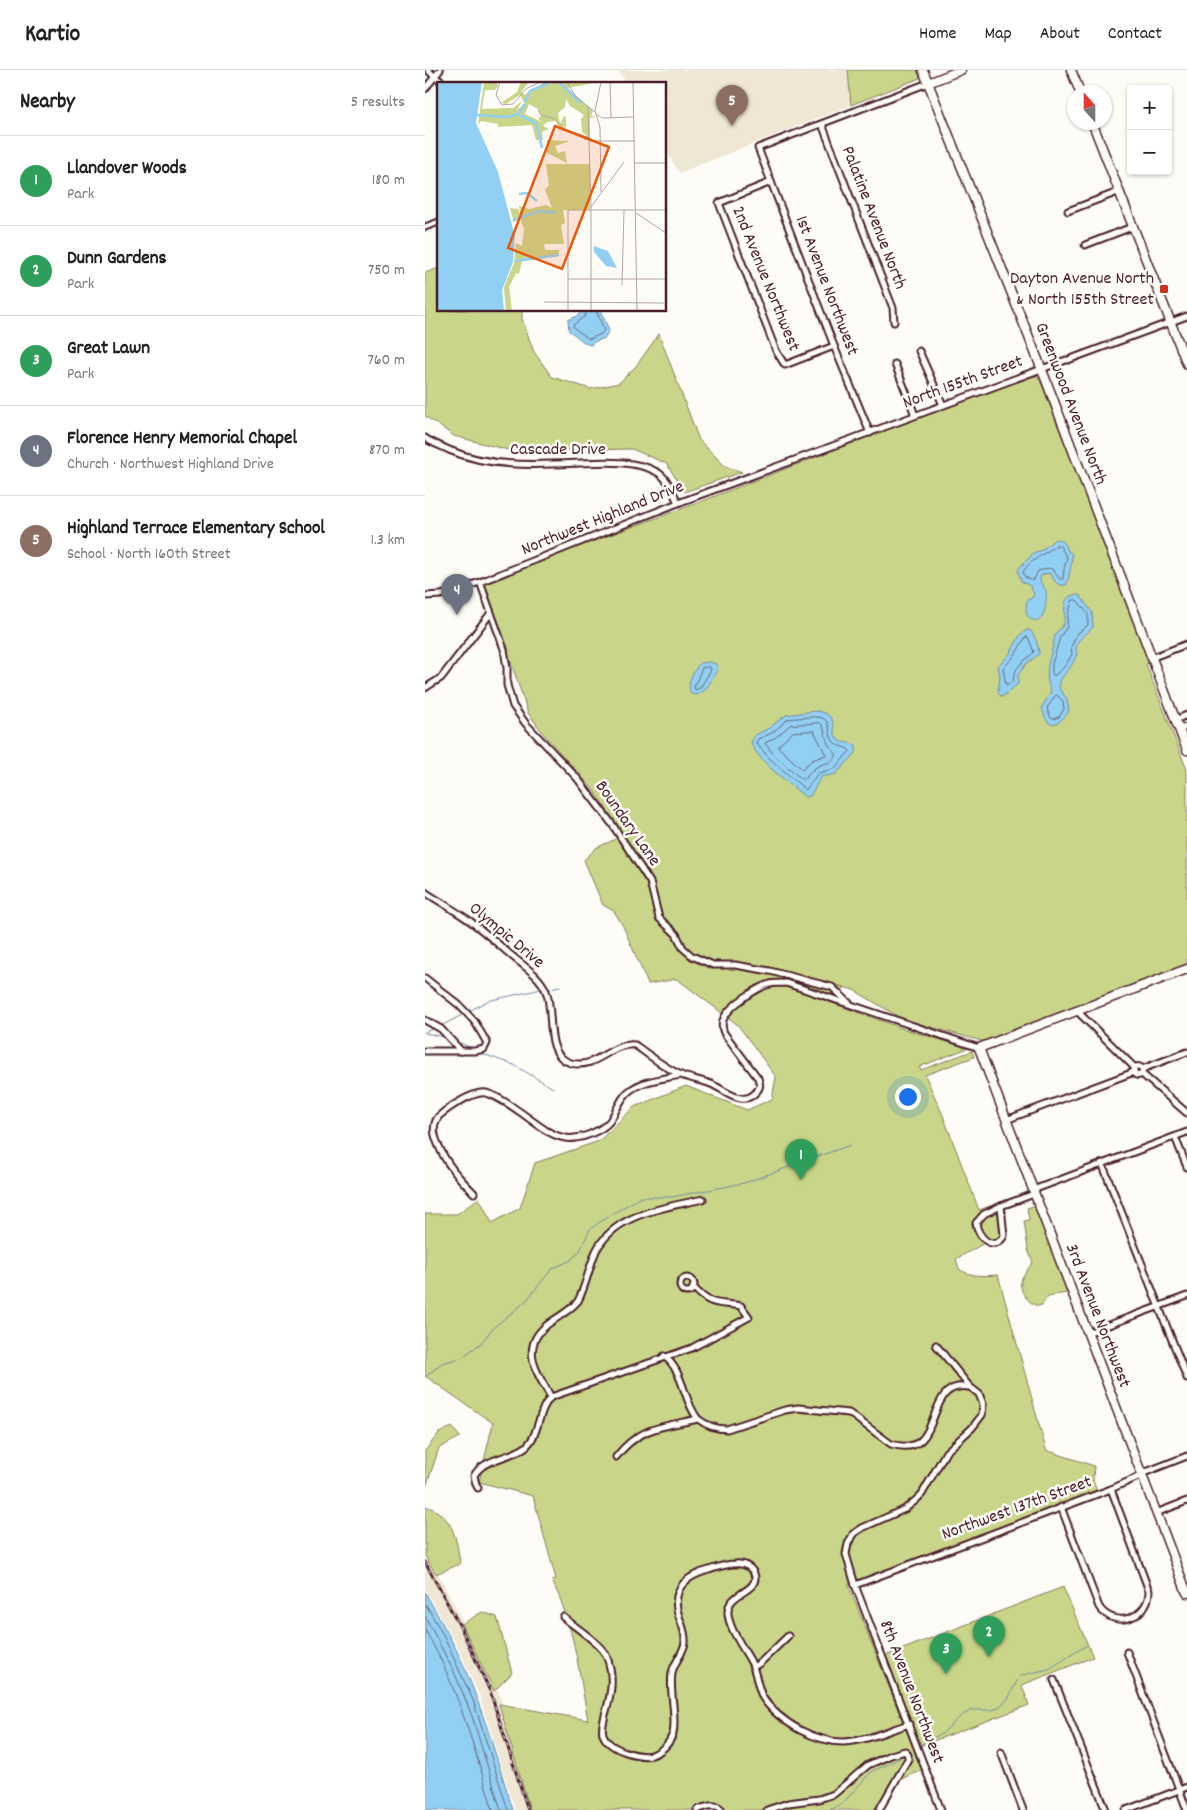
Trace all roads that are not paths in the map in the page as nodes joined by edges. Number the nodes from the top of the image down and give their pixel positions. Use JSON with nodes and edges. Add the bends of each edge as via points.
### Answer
{"nodes":[{"id":1,"x":428,"y":70,"type":"edge"},
{"id":2,"x":440,"y":70,"type":"edge"},
{"id":3,"x":923,"y":70,"type":"edge"},
{"id":4,"x":961,"y":70,"type":"edge"},
{"id":5,"x":1071,"y":70,"type":"edge"},
{"id":6,"x":435,"y":77,"type":"junction"},
{"id":7,"x":442,"y":82,"type":"edge"},
{"id":8,"x":928,"y":83,"type":"junction"},
{"id":9,"x":1077,"y":85,"type":"edge"},
{"id":10,"x":425,"y":89,"type":"edge"},
{"id":11,"x":822,"y":124,"type":"junction"},
{"id":12,"x":1095,"y":130,"type":"edge"},
{"id":13,"x":771,"y":182,"type":"junction"},
{"id":14,"x":1118,"y":192,"type":"junction"},
{"id":15,"x":1069,"y":211,"type":"dead end"},
{"id":16,"x":437,"y":223,"type":"edge"},
{"id":17,"x":425,"y":227,"type":"edge"},
{"id":18,"x":1132,"y":227,"type":"junction"},
{"id":19,"x":1085,"y":245,"type":"dead end"},
{"id":20,"x":1187,"y":316,"type":"edge"},
{"id":21,"x":894,"y":322,"type":"dead end"},
{"id":22,"x":1171,"y":322,"type":"junction"},
{"id":23,"x":835,"y":346,"type":"junction"},
{"id":24,"x":919,"y":351,"type":"dead end"},
{"id":25,"x":895,"y":364,"type":"dead end"},
{"id":26,"x":1187,"y":364,"type":"edge"},
{"id":27,"x":1042,"y":369,"type":"junction"},
{"id":28,"x":943,"y":405,"type":"junction"},
{"id":29,"x":915,"y":415,"type":"junction"},
{"id":30,"x":870,"y":433,"type":"junction"},
{"id":31,"x":425,"y":438,"type":"edge"},
{"id":32,"x":790,"y":463,"type":"joint"},
{"id":33,"x":678,"y":503,"type":"junction"},
{"id":34,"x":480,"y":582,"type":"junction"},
{"id":35,"x":425,"y":596,"type":"edge"},
{"id":36,"x":490,"y":614,"type":"junction"},
{"id":37,"x":1187,"y":644,"type":"edge"},
{"id":38,"x":1151,"y":658,"type":"junction"},
{"id":39,"x":425,"y":688,"type":"edge"},
{"id":40,"x":1187,"y":715,"type":"edge"},
{"id":41,"x":1175,"y":720,"type":"junction"},
{"id":42,"x":1183,"y":728,"type":"edge"},
{"id":43,"x":1187,"y":750,"type":"edge"},
{"id":44,"x":425,"y":892,"type":"edge"},
{"id":45,"x":1187,"y":969,"type":"edge"},
{"id":46,"x":425,"y":978,"type":"edge"},
{"id":47,"x":837,"y":1001,"type":"joint"},
{"id":48,"x":852,"y":1006,"type":"junction"},
{"id":49,"x":1077,"y":1011,"type":"junction"},
{"id":50,"x":425,"y":1020,"type":"edge"},
{"id":51,"x":979,"y":1048,"type":"junction"},
{"id":52,"x":425,"y":1051,"type":"edge"},
{"id":53,"x":461,"y":1051,"type":"junction"},
{"id":54,"x":1187,"y":1052,"type":"edge"},
{"id":55,"x":1135,"y":1070,"type":"junction"},
{"id":56,"x":1142,"y":1071,"type":"junction"},
{"id":57,"x":680,"y":1075,"type":"junction"},
{"id":58,"x":1187,"y":1113,"type":"edge"},
{"id":59,"x":1006,"y":1120,"type":"junction"},
{"id":60,"x":1187,"y":1132,"type":"edge"},
{"id":61,"x":1175,"y":1137,"type":"junction"},
{"id":62,"x":1102,"y":1163,"type":"junction"},
{"id":63,"x":1187,"y":1167,"type":"edge"},
{"id":64,"x":1034,"y":1192,"type":"junction"},
{"id":65,"x":473,"y":1193,"type":"dead end"},
{"id":66,"x":703,"y":1199,"type":"dead end"},
{"id":67,"x":1001,"y":1206,"type":"junction"},
{"id":68,"x":693,"y":1287,"type":"dead end"},
{"id":69,"x":1187,"y":1296,"type":"edge"},
{"id":70,"x":1159,"y":1307,"type":"junction"},
{"id":71,"x":1087,"y":1333,"type":"junction"},
{"id":72,"x":936,"y":1345,"type":"dead end"},
{"id":73,"x":664,"y":1356,"type":"junction"},
{"id":74,"x":1187,"y":1378,"type":"edge"},
{"id":75,"x":970,"y":1387,"type":"junction"},
{"id":76,"x":551,"y":1397,"type":"junction"},
{"id":77,"x":698,"y":1419,"type":"junction"},
{"id":78,"x":616,"y":1456,"type":"dead end"},
{"id":79,"x":1187,"y":1456,"type":"edge"},
{"id":80,"x":1141,"y":1475,"type":"junction"},
{"id":81,"x":478,"y":1488,"type":"dead end"},
{"id":82,"x":1111,"y":1489,"type":"junction"},
{"id":83,"x":1187,"y":1501,"type":"edge"},
{"id":84,"x":1061,"y":1507,"type":"junction"},
{"id":85,"x":1156,"y":1512,"type":"junction"},
{"id":86,"x":1185,"y":1583,"type":"edge"},
{"id":87,"x":855,"y":1585,"type":"junction"},
{"id":88,"x":1187,"y":1593,"type":"edge"},
{"id":89,"x":563,"y":1617,"type":"dead end"},
{"id":90,"x":788,"y":1636,"type":"dead end"},
{"id":91,"x":1127,"y":1652,"type":"dead end"},
{"id":92,"x":753,"y":1667,"type":"junction"},
{"id":93,"x":1055,"y":1680,"type":"dead end"},
{"id":94,"x":910,"y":1727,"type":"junction"},
{"id":95,"x":1001,"y":1752,"type":"dead end"},
{"id":96,"x":1187,"y":1787,"type":"edge"},
{"id":97,"x":1179,"y":1790,"type":"junction"},
{"id":98,"x":697,"y":1810,"type":"edge"},
{"id":99,"x":722,"y":1810,"type":"edge"},
{"id":100,"x":767,"y":1810,"type":"edge"},
{"id":101,"x":879,"y":1810,"type":"edge"},
{"id":102,"x":941,"y":1810,"type":"edge"},
{"id":103,"x":1023,"y":1810,"type":"edge"},
{"id":104,"x":1106,"y":1810,"type":"edge"},
{"id":105,"x":1126,"y":1810,"type":"edge"},
{"id":106,"x":1187,"y":1810,"type":"edge"}],
"edges":[{"from":1,"to":6,"type":"street"},
{"from":2,"to":6,"type":"street"},
{"from":3,"to":8,"type":"street","name":"Greenwood Avenue North"},
{"from":4,"to":8,"type":"street"},
{"from":5,"to":9,"type":"street"},
{"from":6,"to":7,"type":"street"},
{"from":6,"to":10,"type":"street"},
{"from":8,"to":11,"type":"street"},
{"from":8,"to":27,"type":"street","name":"Greenwood Avenue North"},
{"from":11,"to":13,"type":"street","name":"1st Avenue Northwest","via":[[758,148]]},
{"from":11,"to":21,"type":"street","name":"Palatine Avenue North","via":[[893,308]]},
{"from":12,"to":14,"type":"street"},
{"from":13,"to":23,"type":"street","name":"1st Avenue Northwest"},
{"from":13,"to":23,"type":"street","name":"2nd Avenue Northwest","via":[[719,203],[775,351],[785,365]]},
{"from":14,"to":15,"type":"street"},
{"from":14,"to":18,"type":"street"},
{"from":16,"to":17,"type":"street"},
{"from":18,"to":19,"type":"street"},
{"from":18,"to":22,"type":"street"},
{"from":20,"to":22,"type":"street","name":"North 155th Street"},
{"from":22,"to":26,"type":"street"},
{"from":22,"to":27,"type":"street","name":"North 155th Street"},
{"from":23,"to":30,"type":"street","name":"1st Avenue Northwest"},
{"from":24,"to":28,"type":"street"},
{"from":25,"to":29,"type":"street"},
{"from":27,"to":28,"type":"street","name":"North 155th Street"},
{"from":27,"to":38,"type":"street","name":"Greenwood Avenue North"},
{"from":28,"to":29,"type":"street","name":"North 155th Street"},
{"from":29,"to":30,"type":"street","name":"North 155th Street"},
{"from":30,"to":32,"type":"street","name":"North 155th Street"},
{"from":31,"to":33,"type":"street","name":"Cascade Drive","via":[[466,457],[499,464],[605,462],[642,466],[665,479]]},
{"from":32,"to":33,"type":"street","name":"Northwest Highland Drive"},
{"from":33,"to":34,"type":"street","name":"Northwest Highland Drive"},
{"from":34,"to":35,"type":"street","name":"Northwest Highland Drive","via":[[441,595]]},
{"from":34,"to":36,"type":"street","name":"Boundary Lane"},
{"from":36,"to":39,"type":"street","via":[[441,678]]},
{"from":36,"to":48,"type":"street","name":"Boundary Lane","via":[[504,649],[507,686],[513,706],[577,778],[612,824],[650,882],[659,918],[676,934],[683,948],[692,956],[713,965],[770,970],[831,987]]},
{"from":37,"to":38,"type":"street"},
{"from":38,"to":41,"type":"street","name":"Greenwood Avenue North"},
{"from":40,"to":41,"type":"street"},
{"from":41,"to":42,"type":"street","name":"Greenwood Avenue North"},
{"from":42,"to":43,"type":"street","name":"Greenwood Avenue North"},
{"from":44,"to":57,"type":"street","name":"Olympic Drive","via":[[469,920],[534,974],[545,990],[550,1006],[552,1046],[561,1057],[579,1065],[596,1061],[628,1044],[635,1045]]},
{"from":45,"to":49,"type":"street"},
{"from":46,"to":53,"type":"street","via":[[475,1022],[487,1044],[481,1050]]},
{"from":47,"to":48,"type":"street","name":"Boundary Lane"},
{"from":47,"to":57,"type":"street","name":"Olympic Drive","via":[[786,983],[770,984],[729,1010],[722,1027],[758,1078],[760,1085],[753,1096],[734,1096]]},
{"from":48,"to":51,"type":"street","name":"Boundary Lane"},
{"from":49,"to":51,"type":"street"},
{"from":49,"to":55,"type":"street"},
{"from":50,"to":53,"type":"street","via":[[441,1029]]},
{"from":51,"to":59,"type":"street","name":"3rd Avenue Northwest"},
{"from":52,"to":53,"type":"street"},
{"from":54,"to":56,"type":"street"},
{"from":55,"to":56,"type":"street","via":[[1139,1067]]},
{"from":55,"to":59,"type":"street"},
{"from":56,"to":58,"type":"street"},
{"from":57,"to":65,"type":"street","via":[[634,1088],[626,1093],[609,1123],[576,1138],[554,1136],[497,1098],[484,1093],[447,1109],[434,1124],[437,1142],[457,1176]]},
{"from":59,"to":64,"type":"street","name":"3rd Avenue Northwest"},
{"from":60,"to":61,"type":"street"},
{"from":61,"to":62,"type":"street"},
{"from":61,"to":63,"type":"street"},
{"from":62,"to":64,"type":"street"},
{"from":62,"to":70,"type":"street"},
{"from":64,"to":67,"type":"street"},
{"from":64,"to":71,"type":"street","name":"3rd Avenue Northwest"},
{"from":66,"to":76,"type":"street","via":[[638,1215],[615,1227],[604,1238],[593,1258],[578,1301],[541,1331],[533,1345],[534,1368]]},
{"from":67,"to":67,"type":"street","via":[[984,1214],[976,1223],[978,1232],[987,1243],[1001,1241],[1004,1236]]},
{"from":68,"to":73,"type":"street","via":[[706,1300],[741,1306],[749,1317],[707,1341]]},
{"from":69,"to":70,"type":"street"},
{"from":70,"to":71,"type":"street"},
{"from":70,"to":74,"type":"street"},
{"from":71,"to":80,"type":"street","name":"3rd Avenue Northwest"},
{"from":72,"to":75,"type":"street"},
{"from":73,"to":76,"type":"street"},
{"from":73,"to":77,"type":"street","via":[[675,1368],[690,1408]]},
{"from":75,"to":77,"type":"street","via":[[957,1386],[944,1393],[927,1434],[917,1443],[905,1446],[891,1444],[843,1412],[791,1408],[727,1429],[709,1426]]},
{"from":75,"to":87,"type":"street","name":"8th Avenue Northwest","via":[[979,1394],[983,1414],[973,1428],[946,1452],[922,1494],[905,1508],[862,1528],[850,1539],[845,1554]]},
{"from":76,"to":81,"type":"street","via":[[529,1444],[479,1468],[474,1476]]},
{"from":77,"to":78,"type":"street","via":[[646,1431],[632,1439]]},
{"from":79,"to":80,"type":"street","name":"Northwest 137th Street"},
{"from":80,"to":82,"type":"street","name":"Northwest 137th Street"},
{"from":80,"to":85,"type":"street","name":"3rd Avenue Northwest"},
{"from":82,"to":84,"type":"street","name":"Northwest 137th Street"},
{"from":82,"to":84,"type":"street","via":[[1149,1591],[1146,1605],[1140,1612],[1122,1619],[1108,1616],[1099,1607]]},
{"from":83,"to":85,"type":"street"},
{"from":84,"to":87,"type":"street","name":"Northwest 137th Street"},
{"from":85,"to":86,"type":"street","name":"3rd Avenue Northwest"},
{"from":86,"to":88,"type":"street","name":"3rd Avenue Northwest"},
{"from":87,"to":94,"type":"street","name":"8th Avenue Northwest"},
{"from":89,"to":92,"type":"street","via":[[603,1651],[612,1682],[603,1734],[611,1745],[634,1755],[648,1756],[659,1751],[673,1734],[672,1675],[685,1640],[677,1598],[680,1587],[690,1576],[733,1564],[745,1565],[752,1570],[753,1584],[733,1599],[728,1610]]},
{"from":90,"to":92,"type":"street"},
{"from":91,"to":97,"type":"street"},
{"from":92,"to":94,"type":"street","via":[[761,1693],[773,1710],[789,1724],[816,1738],[849,1742]]},
{"from":93,"to":104,"type":"street"},
{"from":94,"to":102,"type":"street","name":"8th Avenue Northwest"},
{"from":95,"to":103,"type":"street"},
{"from":96,"to":97,"type":"street"},
{"from":97,"to":105,"type":"street"},
{"from":97,"to":106,"type":"street"},
{"from":98,"to":99,"type":"street","via":[[718,1806]]},
{"from":100,"to":101,"type":"street","via":[[834,1794],[868,1765],[891,1755],[907,1753],[908,1759]]}]}
